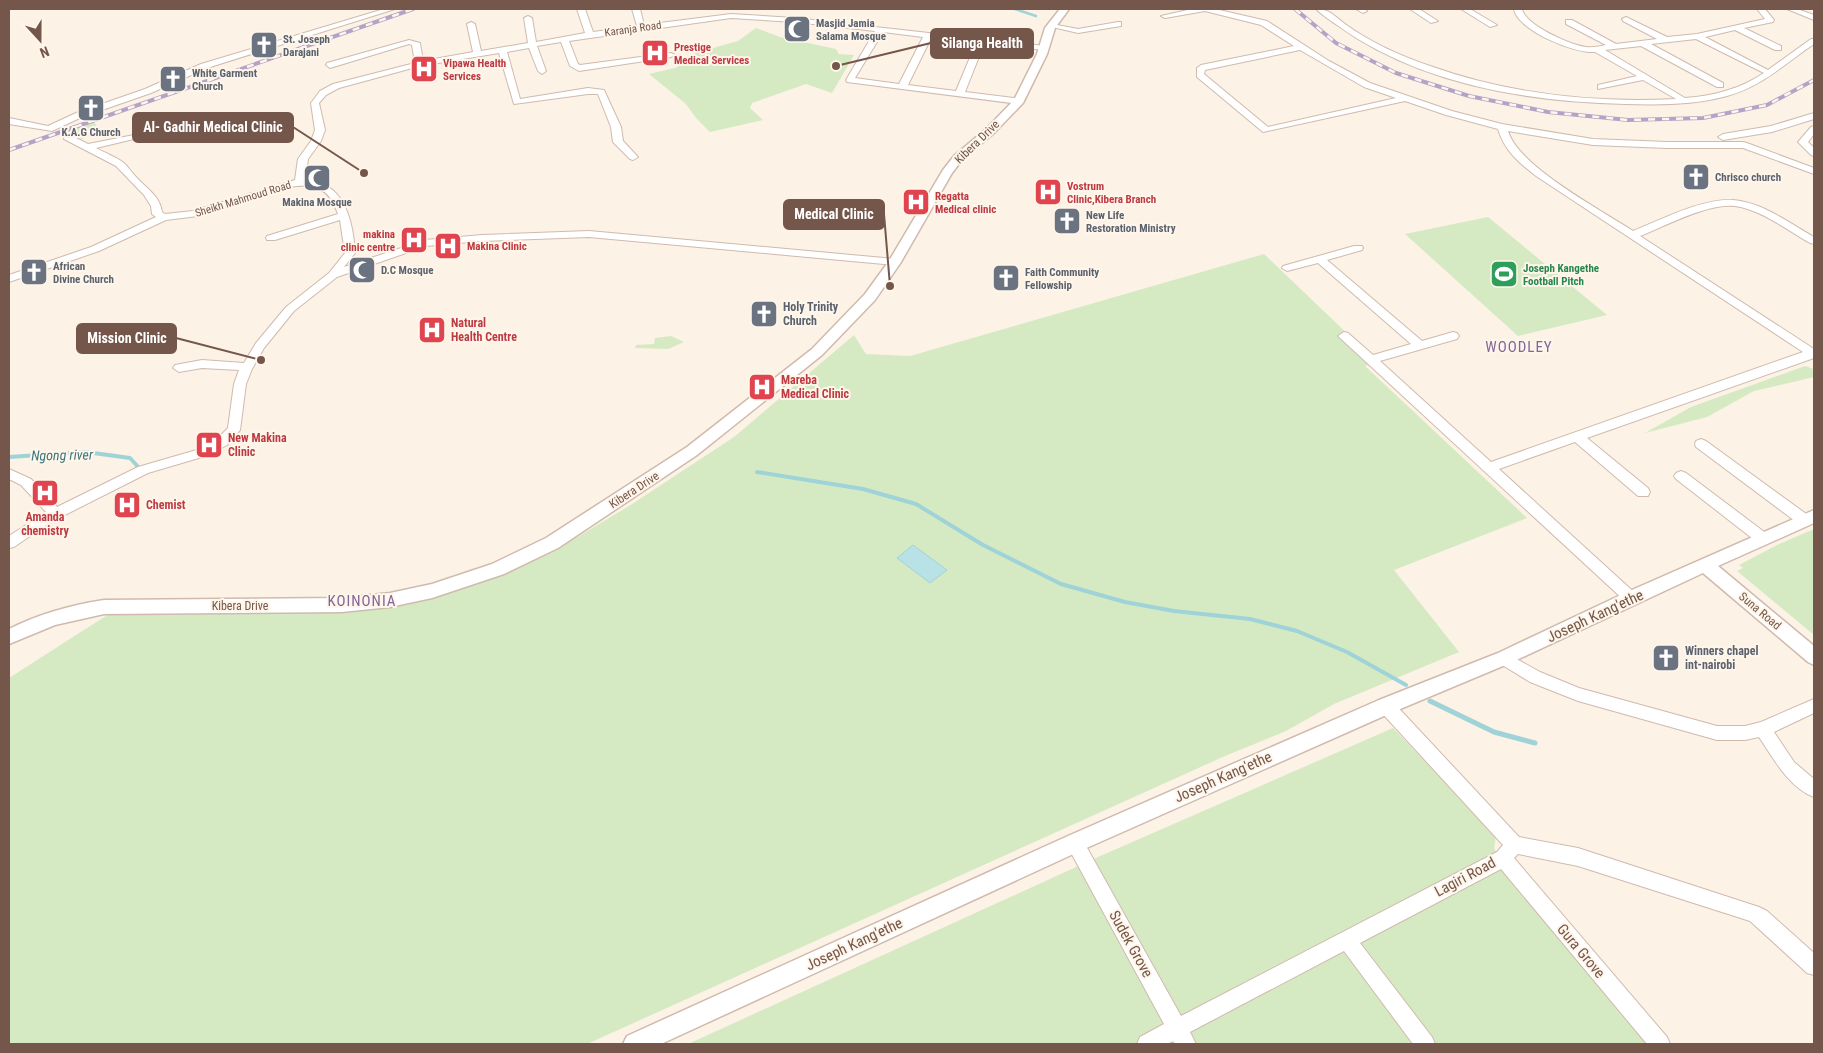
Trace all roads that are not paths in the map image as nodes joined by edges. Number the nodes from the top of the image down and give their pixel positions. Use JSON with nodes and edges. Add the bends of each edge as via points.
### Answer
{"nodes":[{"id":1,"x":392,"y":9,"type":"edge"},
{"id":2,"x":581,"y":9,"type":"edge"},
{"id":3,"x":636,"y":9,"type":"edge"},
{"id":4,"x":1064,"y":9,"type":"edge"},
{"id":5,"x":1203,"y":9,"type":"edge"},
{"id":6,"x":1207,"y":9,"type":"edge"},
{"id":7,"x":1320,"y":9,"type":"edge"},
{"id":8,"x":1414,"y":9,"type":"edge"},
{"id":9,"x":1465,"y":9,"type":"edge"},
{"id":10,"x":1518,"y":9,"type":"edge"},
{"id":11,"x":1761,"y":9,"type":"edge"},
{"id":12,"x":1791,"y":9,"type":"edge"},
{"id":13,"x":1165,"y":16,"type":"dead end"},
{"id":14,"x":528,"y":18,"type":"dead end"},
{"id":15,"x":1814,"y":18,"type":"edge"},
{"id":16,"x":1626,"y":19,"type":"dead end"},
{"id":17,"x":1434,"y":21,"type":"dead end"},
{"id":18,"x":1569,"y":22,"type":"dead end"},
{"id":19,"x":470,"y":24,"type":"dead end"},
{"id":20,"x":1118,"y":24,"type":"dead end"},
{"id":21,"x":1493,"y":24,"type":"dead end"},
{"id":22,"x":1052,"y":26,"type":"junction"},
{"id":23,"x":641,"y":28,"type":"junction"},
{"id":24,"x":1737,"y":28,"type":"junction"},
{"id":25,"x":880,"y":30,"type":"junction"},
{"id":26,"x":590,"y":35,"type":"junction"},
{"id":27,"x":928,"y":35,"type":"junction"},
{"id":28,"x":1697,"y":36,"type":"junction"},
{"id":29,"x":564,"y":40,"type":"junction"},
{"id":30,"x":1666,"y":40,"type":"junction"},
{"id":31,"x":981,"y":41,"type":"junction"},
{"id":32,"x":1814,"y":41,"type":"edge"},
{"id":33,"x":532,"y":44,"type":"junction"},
{"id":34,"x":1644,"y":44,"type":"junction"},
{"id":35,"x":1300,"y":47,"type":"junction"},
{"id":36,"x":1045,"y":48,"type":"junction"},
{"id":37,"x":1615,"y":48,"type":"junction"},
{"id":38,"x":1778,"y":48,"type":"dead end"},
{"id":39,"x":502,"y":49,"type":"junction"},
{"id":40,"x":1598,"y":50,"type":"junction"},
{"id":41,"x":477,"y":53,"type":"junction"},
{"id":42,"x":671,"y":55,"type":"dead end"},
{"id":43,"x":419,"y":64,"type":"junction"},
{"id":44,"x":330,"y":65,"type":"dead end"},
{"id":45,"x":542,"y":71,"type":"dead end"},
{"id":46,"x":1765,"y":71,"type":"dead end"},
{"id":47,"x":1643,"y":77,"type":"junction"},
{"id":48,"x":1591,"y":81,"type":"dead end"},
{"id":49,"x":903,"y":85,"type":"junction"},
{"id":50,"x":1720,"y":85,"type":"dead end"},
{"id":51,"x":1601,"y":87,"type":"junction"},
{"id":52,"x":960,"y":92,"type":"junction"},
{"id":53,"x":1617,"y":96,"type":"dead end"},
{"id":54,"x":1404,"y":98,"type":"junction"},
{"id":55,"x":1681,"y":98,"type":"dead end"},
{"id":56,"x":1019,"y":100,"type":"junction"},
{"id":57,"x":1814,"y":116,"type":"edge"},
{"id":58,"x":9,"y":121,"type":"edge"},
{"id":59,"x":30,"y":125,"type":"junction"},
{"id":60,"x":1502,"y":127,"type":"junction"},
{"id":61,"x":1814,"y":129,"type":"edge"},
{"id":62,"x":1563,"y":131,"type":"dead end"},
{"id":63,"x":9,"y":133,"type":"edge"},
{"id":64,"x":131,"y":137,"type":"dead end"},
{"id":65,"x":67,"y":138,"type":"dead end"},
{"id":66,"x":85,"y":148,"type":"junction"},
{"id":67,"x":1814,"y":154,"type":"edge"},
{"id":68,"x":633,"y":157,"type":"dead end"},
{"id":69,"x":1814,"y":171,"type":"edge"},
{"id":70,"x":300,"y":182,"type":"junction"},
{"id":71,"x":343,"y":216,"type":"junction"},
{"id":72,"x":164,"y":217,"type":"junction"},
{"id":73,"x":1632,"y":235,"type":"junction"},
{"id":74,"x":270,"y":238,"type":"dead end"},
{"id":75,"x":1814,"y":241,"type":"edge"},
{"id":76,"x":1358,"y":248,"type":"dead end"},
{"id":77,"x":350,"y":252,"type":"junction"},
{"id":78,"x":1320,"y":259,"type":"junction"},
{"id":79,"x":374,"y":260,"type":"junction"},
{"id":80,"x":895,"y":262,"type":"junction"},
{"id":81,"x":1287,"y":268,"type":"dead end"},
{"id":82,"x":333,"y":275,"type":"junction"},
{"id":83,"x":9,"y":278,"type":"edge"},
{"id":84,"x":1344,"y":336,"type":"dead end"},
{"id":85,"x":1453,"y":336,"type":"dead end"},
{"id":86,"x":1419,"y":345,"type":"junction"},
{"id":87,"x":1813,"y":354,"type":"edge"},
{"id":88,"x":1371,"y":360,"type":"junction"},
{"id":89,"x":247,"y":367,"type":"junction"},
{"id":90,"x":179,"y":368,"type":"dead end"},
{"id":91,"x":1578,"y":437,"type":"junction"},
{"id":92,"x":1701,"y":444,"type":"dead end"},
{"id":93,"x":1488,"y":468,"type":"junction"},
{"id":94,"x":9,"y":474,"type":"edge"},
{"id":95,"x":1680,"y":476,"type":"dead end"},
{"id":96,"x":1643,"y":492,"type":"dead end"},
{"id":97,"x":55,"y":513,"type":"junction"},
{"id":98,"x":1809,"y":518,"type":"edge"},
{"id":99,"x":1762,"y":538,"type":"junction"},
{"id":100,"x":9,"y":543,"type":"edge"},
{"id":101,"x":1706,"y":566,"type":"junction"},
{"id":102,"x":1631,"y":598,"type":"junction"},
{"id":103,"x":9,"y":638,"type":"edge"},
{"id":104,"x":1814,"y":657,"type":"edge"},
{"id":105,"x":1504,"y":658,"type":"junction"},
{"id":106,"x":1386,"y":706,"type":"junction"},
{"id":107,"x":1814,"y":706,"type":"edge"},
{"id":108,"x":1763,"y":729,"type":"junction"},
{"id":109,"x":1814,"y":789,"type":"edge"},
{"id":110,"x":1075,"y":843,"type":"junction"},
{"id":111,"x":1508,"y":852,"type":"junction"},
{"id":112,"x":1346,"y":939,"type":"junction"},
{"id":113,"x":1814,"y":966,"type":"edge"},
{"id":114,"x":1182,"y":1036,"type":"edge"},
{"id":115,"x":635,"y":1044,"type":"edge"},
{"id":116,"x":1147,"y":1044,"type":"edge"},
{"id":117,"x":1425,"y":1044,"type":"edge"},
{"id":118,"x":1660,"y":1044,"type":"edge"}],
"edges":[{"from":1,"to":59,"type":"street","via":[[204,66],[49,129]]},
{"from":2,"to":26,"type":"street"},
{"from":3,"to":23,"type":"street"},
{"from":4,"to":22,"type":"street","name":"Kibera Drive"},
{"from":5,"to":13,"type":"street"},
{"from":6,"to":35,"type":"street","via":[[1264,23]]},
{"from":7,"to":32,"type":"street","via":[[1362,40],[1406,60],[1497,87],[1580,100],[1666,102],[1719,96],[1763,78]]},
{"from":8,"to":17,"type":"street"},
{"from":9,"to":21,"type":"street"},
{"from":10,"to":40,"type":"street","via":[[1524,20],[1566,45]]},
{"from":11,"to":24,"type":"street","via":[[1770,20]]},
{"from":12,"to":15,"type":"street"},
{"from":14,"to":33,"type":"street"},
{"from":16,"to":30,"type":"street"},
{"from":18,"to":37,"type":"street"},
{"from":19,"to":41,"type":"street"},
{"from":20,"to":22,"type":"street","via":[[1078,31]]},
{"from":22,"to":36,"type":"street","name":"Kibera Drive"},
{"from":23,"to":25,"type":"street","name":"Karanja Road","via":[[692,17],[732,16]]},
{"from":23,"to":26,"type":"street","name":"Karanja Road"},
{"from":24,"to":28,"type":"street"},
{"from":24,"to":38,"type":"street"},
{"from":25,"to":27,"type":"street","name":"Karanja Road"},
{"from":25,"to":49,"type":"street","via":[[850,80]]},
{"from":26,"to":29,"type":"street","name":"Karanja Road"},
{"from":27,"to":31,"type":"street","name":"Karanja Road"},
{"from":27,"to":49,"type":"street"},
{"from":28,"to":30,"type":"street"},
{"from":28,"to":46,"type":"street"},
{"from":29,"to":33,"type":"street","name":"Karanja Road"},
{"from":29,"to":42,"type":"street","via":[[574,66],[579,68]]},
{"from":30,"to":34,"type":"street"},
{"from":31,"to":36,"type":"street","name":"Karanja Road"},
{"from":31,"to":52,"type":"street"},
{"from":33,"to":39,"type":"street","name":"Karanja Road"},
{"from":33,"to":45,"type":"street"},
{"from":34,"to":37,"type":"street"},
{"from":34,"to":50,"type":"street"},
{"from":35,"to":54,"type":"street","via":[[1360,82]]},
{"from":35,"to":54,"type":"street","via":[[1201,68],[1200,75],[1266,130]]},
{"from":36,"to":56,"type":"street","name":"Kibera Drive"},
{"from":37,"to":40,"type":"street"},
{"from":39,"to":41,"type":"street","name":"Karanja Road"},
{"from":39,"to":68,"type":"street","via":[[517,102],[588,91],[601,92],[616,127],[618,142]]},
{"from":40,"to":47,"type":"street"},
{"from":41,"to":43,"type":"street","name":"Karanja Road"},
{"from":43,"to":44,"type":"street","via":[[416,43],[409,42]]},
{"from":43,"to":70,"type":"street","name":"Karanja Road","via":[[336,86],[318,97],[315,103],[320,130],[303,159]]},
{"from":47,"to":51,"type":"street"},
{"from":47,"to":55,"type":"street"},
{"from":48,"to":51,"type":"street"},
{"from":49,"to":52,"type":"street"},
{"from":51,"to":53,"type":"street"},
{"from":52,"to":56,"type":"street"},
{"from":54,"to":60,"type":"street"},
{"from":56,"to":80,"type":"street","name":"Kibera Drive","via":[[947,172]]},
{"from":57,"to":62,"type":"street","via":[[1772,129],[1723,136],[1644,138]]},
{"from":58,"to":59,"type":"street"},
{"from":59,"to":63,"type":"street"},
{"from":60,"to":69,"type":"street","via":[[1593,142],[1668,146],[1744,145]]},
{"from":60,"to":73,"type":"street","via":[[1510,147],[1539,174]]},
{"from":61,"to":67,"type":"street","via":[[1802,142]]},
{"from":64,"to":66,"type":"street"},
{"from":65,"to":66,"type":"street"},
{"from":66,"to":72,"type":"street","via":[[119,164],[148,193],[157,214]]},
{"from":70,"to":71,"type":"street","name":"Sheikh Mahmoud Road","via":[[329,190]]},
{"from":70,"to":72,"type":"street","name":"Sheikh Mahmoud Road","via":[[194,214]]},
{"from":71,"to":74,"type":"street"},
{"from":71,"to":77,"type":"street","name":"Sheikh Mahmoud Road"},
{"from":72,"to":83,"type":"street","name":"Sheikh Mahmoud Road","via":[[95,249]]},
{"from":73,"to":75,"type":"street","via":[[1706,208],[1733,203],[1756,210]]},
{"from":73,"to":87,"type":"street"},
{"from":76,"to":78,"type":"street"},
{"from":77,"to":79,"type":"street"},
{"from":77,"to":82,"type":"street"},
{"from":78,"to":81,"type":"street"},
{"from":78,"to":86,"type":"street"},
{"from":79,"to":80,"type":"street","via":[[425,243],[589,234]]},
{"from":79,"to":82,"type":"street"},
{"from":80,"to":103,"type":"street","name":"Kibera Drive","via":[[870,297],[817,352],[700,446],[552,543],[498,569],[432,591],[342,605],[104,607],[72,612]]},
{"from":82,"to":89,"type":"street","via":[[290,309]]},
{"from":84,"to":88,"type":"street"},
{"from":85,"to":86,"type":"street"},
{"from":86,"to":88,"type":"street"},
{"from":87,"to":91,"type":"street"},
{"from":88,"to":93,"type":"street"},
{"from":89,"to":90,"type":"street","via":[[202,364]]},
{"from":89,"to":97,"type":"street","via":[[240,384],[234,430],[222,442],[204,452],[143,470]]},
{"from":91,"to":93,"type":"street"},
{"from":91,"to":96,"type":"street"},
{"from":92,"to":98,"type":"street"},
{"from":93,"to":102,"type":"street"},
{"from":94,"to":97,"type":"street","via":[[26,482]]},
{"from":95,"to":99,"type":"street"},
{"from":97,"to":100,"type":"street"},
{"from":98,"to":99,"type":"street","name":"Joseph Kang'ethe"},
{"from":99,"to":101,"type":"street","name":"Joseph Kang'ethe"},
{"from":101,"to":102,"type":"street","name":"Joseph Kang'ethe"},
{"from":101,"to":104,"type":"street","name":"Suna Road"},
{"from":102,"to":105,"type":"street","name":"Joseph Kang'ethe"},
{"from":105,"to":106,"type":"street","name":"Joseph Kang'ethe"},
{"from":105,"to":108,"type":"street","via":[[1535,677],[1578,694],[1686,726],[1730,734]]},
{"from":106,"to":110,"type":"street","name":"Joseph Kang'ethe"},
{"from":106,"to":111,"type":"street","name":"Gura Grove"},
{"from":107,"to":108,"type":"street"},
{"from":108,"to":109,"type":"street","via":[[1788,767]]},
{"from":110,"to":114,"type":"street","name":"Sudek Grove"},
{"from":110,"to":115,"type":"street","name":"Joseph Kang'ethe"},
{"from":111,"to":112,"type":"street","name":"Lagiri Road"},
{"from":111,"to":113,"type":"street","via":[[1578,858],[1753,913]]},
{"from":111,"to":118,"type":"street","name":"Gura Grove"},
{"from":112,"to":114,"type":"street","name":"Lagiri Road"},
{"from":112,"to":117,"type":"street"},
{"from":114,"to":116,"type":"street","name":"Lagiri Road"}]}
